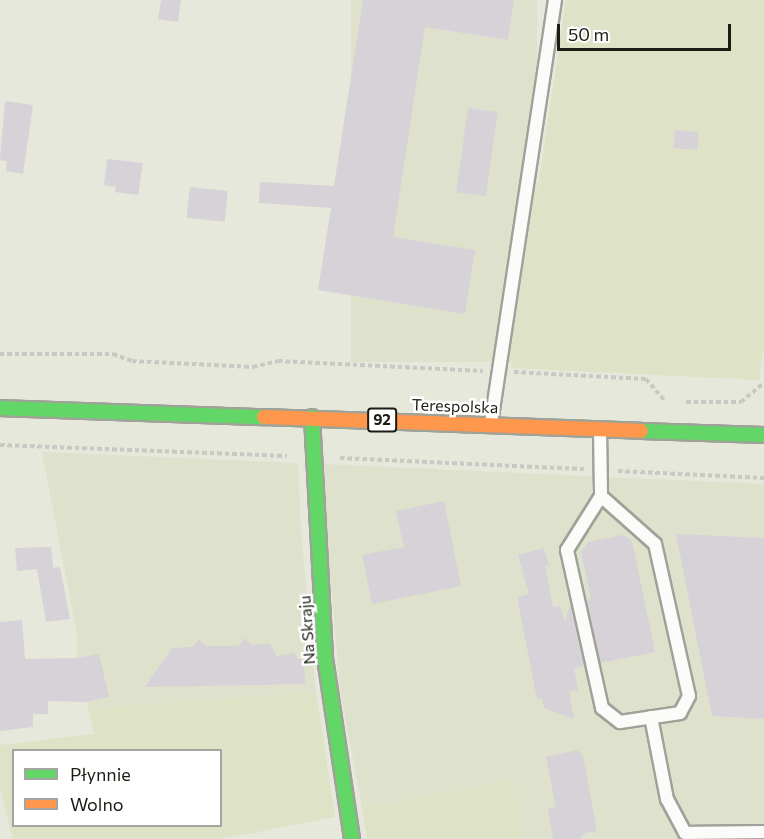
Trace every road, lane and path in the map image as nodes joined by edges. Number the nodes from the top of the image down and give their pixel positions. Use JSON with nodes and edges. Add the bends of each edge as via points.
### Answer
{"nodes":[{"id":1,"x":555,"y":0,"type":"edge"},
{"id":2,"x":0,"y":354,"type":"edge"},
{"id":3,"x":499,"y":372,"type":"junction"},
{"id":4,"x":764,"y":383,"type":"edge"},
{"id":5,"x":0,"y":408,"type":"edge"},
{"id":6,"x":312,"y":417,"type":"junction"},
{"id":7,"x":491,"y":424,"type":"junction"},
{"id":8,"x":600,"y":428,"type":"junction"},
{"id":9,"x":764,"y":435,"type":"edge"},
{"id":10,"x":0,"y":445,"type":"edge"},
{"id":11,"x":312,"y":457,"type":"junction"},
{"id":12,"x":601,"y":470,"type":"junction"},
{"id":13,"x":764,"y":478,"type":"edge"},
{"id":14,"x":600,"y":496,"type":"junction"},
{"id":15,"x":651,"y":717,"type":"junction"},
{"id":16,"x":764,"y":832,"type":"edge"},
{"id":17,"x":352,"y":839,"type":"edge"}],
"edges":[{"from":1,"to":3,"type":"lane"},
{"from":2,"to":3,"type":"path","via":[[113,354],[132,361],[253,367],[278,361]]},
{"from":3,"to":4,"type":"path","via":[[646,379],[665,402],[741,402]]},
{"from":3,"to":7,"type":"lane"},
{"from":5,"to":6,"type":"main road","name":"Terespolska","number":"92"},
{"from":6,"to":7,"type":"main road","name":"Terespolska","number":"92"},
{"from":6,"to":11,"type":"main road","name":"Na Skraju"},
{"from":7,"to":8,"type":"main road","name":"Terespolska","number":"92"},
{"from":8,"to":9,"type":"main road","name":"Terespolska","number":"92"},
{"from":8,"to":12,"type":"lane"},
{"from":10,"to":11,"type":"path"},
{"from":11,"to":12,"type":"path"},
{"from":11,"to":17,"type":"main road","name":"Na Skraju","via":[[325,658]]},
{"from":12,"to":13,"type":"path"},
{"from":12,"to":14,"type":"lane"},
{"from":14,"to":15,"type":"lane","via":[[655,544],[689,696],[680,713]]},
{"from":14,"to":15,"type":"lane","via":[[567,550],[602,708],[620,722]]},
{"from":15,"to":16,"type":"lane","via":[[667,799],[685,833]]}]}
